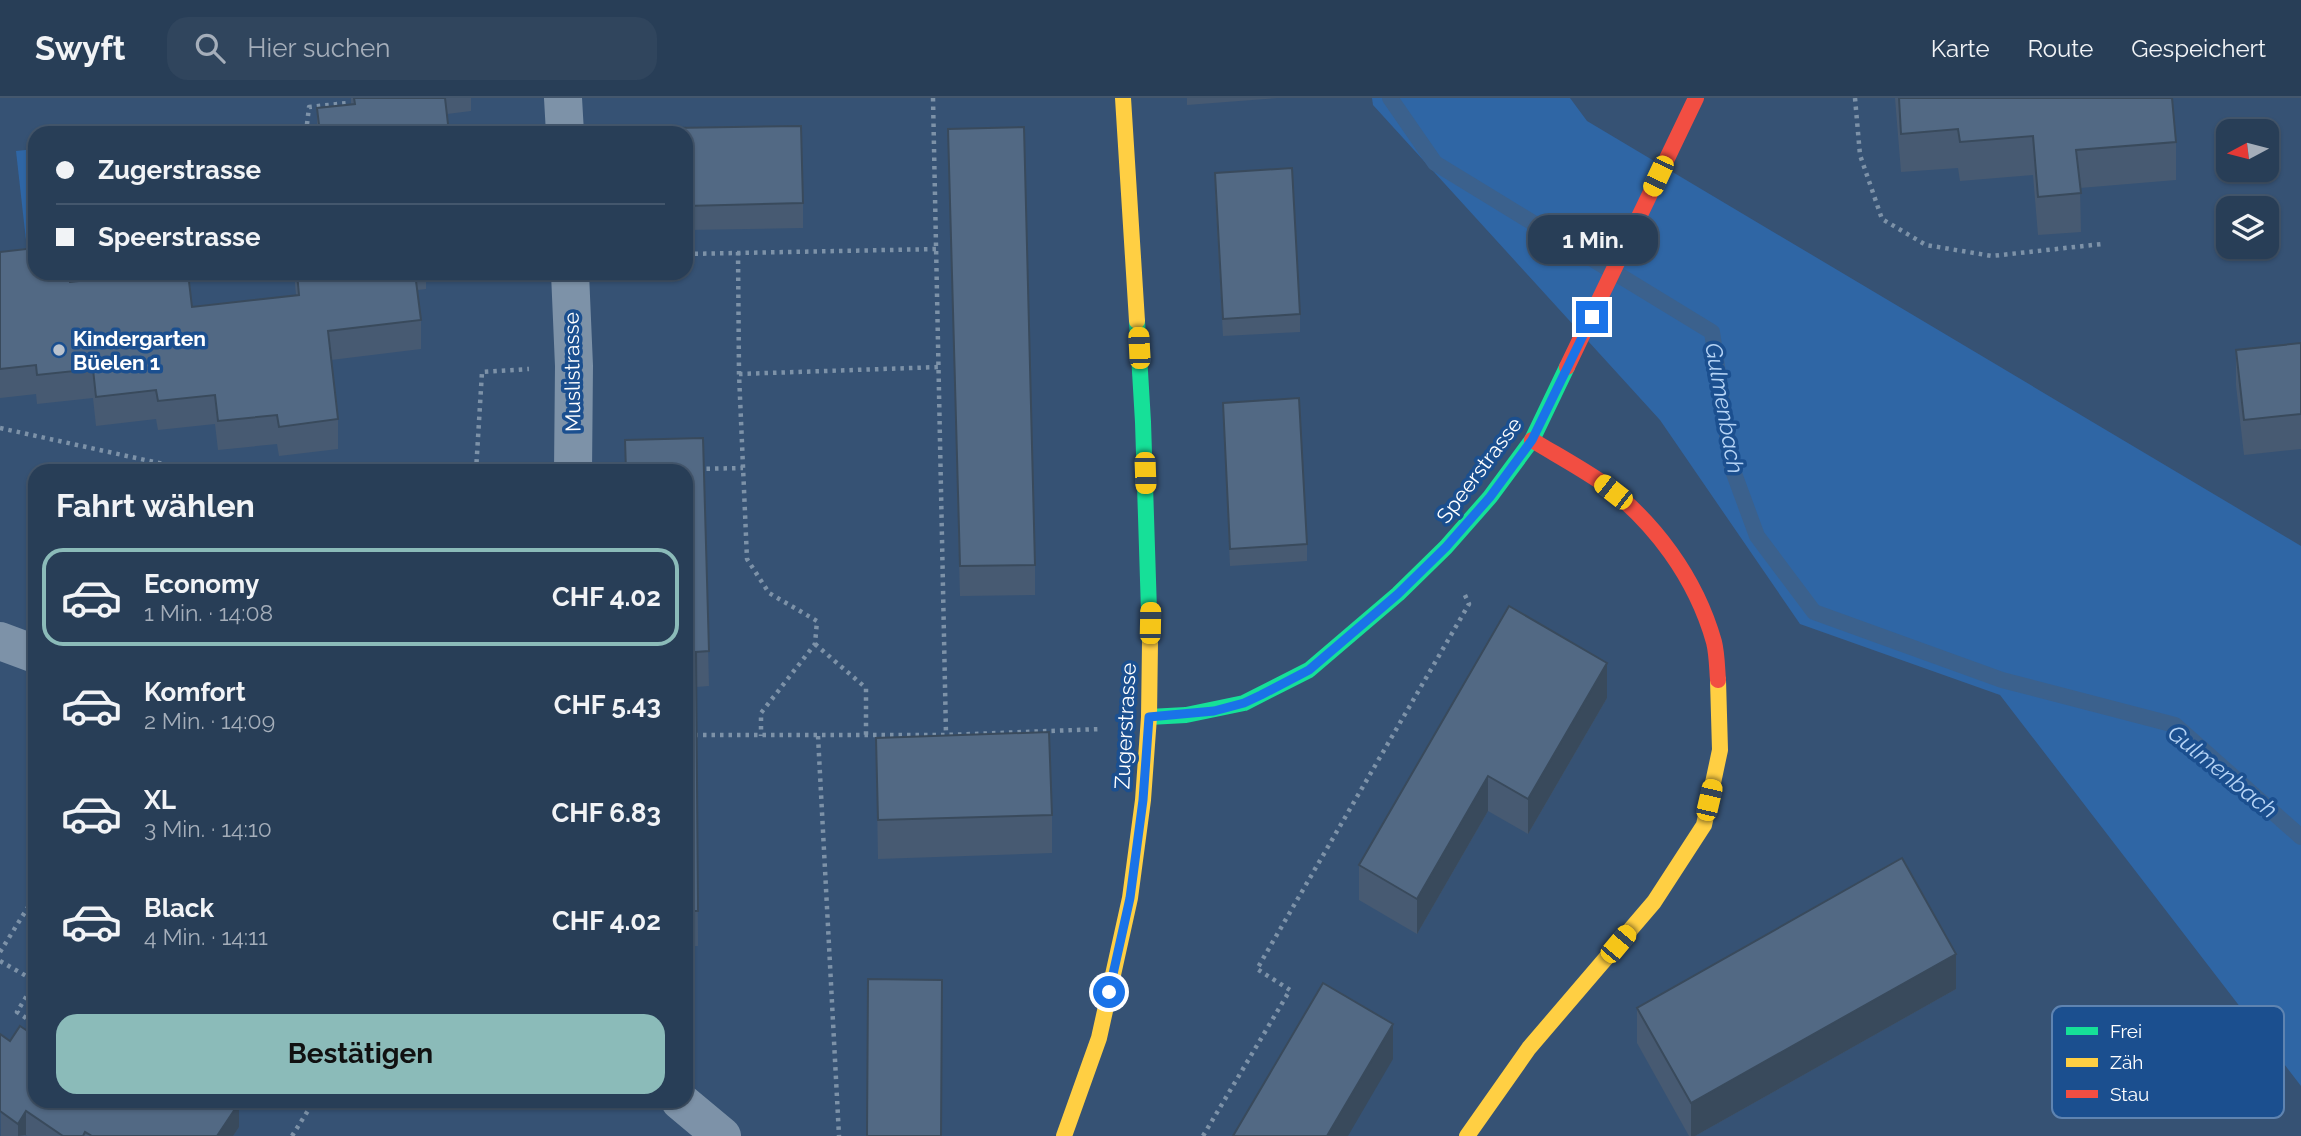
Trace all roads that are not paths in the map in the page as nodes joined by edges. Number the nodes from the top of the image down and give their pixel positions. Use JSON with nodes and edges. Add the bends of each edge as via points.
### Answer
{"nodes":[{"id":1,"x":564,"y":98,"type":"edge"},
{"id":2,"x":1123,"y":98,"type":"edge"},
{"id":3,"x":1696,"y":98,"type":"edge"},
{"id":4,"x":565,"y":126,"type":"edge"},
{"id":5,"x":570,"y":280,"type":"edge"},
{"id":6,"x":1532,"y":440,"type":"junction"},
{"id":7,"x":573,"y":464,"type":"edge"},
{"id":8,"x":0,"y":641,"type":"edge"},
{"id":9,"x":28,"y":651,"type":"edge"},
{"id":10,"x":1149,"y":717,"type":"junction"},
{"id":11,"x":687,"y":1108,"type":"edge"},
{"id":12,"x":722,"y":1136,"type":"edge"},
{"id":13,"x":1064,"y":1136,"type":"edge"},
{"id":14,"x":1467,"y":1136,"type":"edge"}],
"edges":[{"from":1,"to":4,"type":"street"},
{"from":2,"to":10,"type":"street","name":"Zugerstrasse","via":[[1143,422]]},
{"from":3,"to":6,"type":"street","name":"Speerstrasse"},
{"from":5,"to":7,"type":"street","name":"Muslistrasse"},
{"from":6,"to":10,"type":"street","name":"Speerstrasse","via":[[1446,547],[1309,670],[1244,703],[1195,714]]},
{"from":6,"to":14,"type":"street","via":[[1627,503],[1657,534],[1689,581],[1714,643],[1720,750],[1704,825],[1661,891],[1529,1048]]},
{"from":8,"to":9,"type":"street"},
{"from":10,"to":13,"type":"street","name":"Zugerstrasse","via":[[1130,898],[1099,1038]]},
{"from":11,"to":12,"type":"street"}]}
